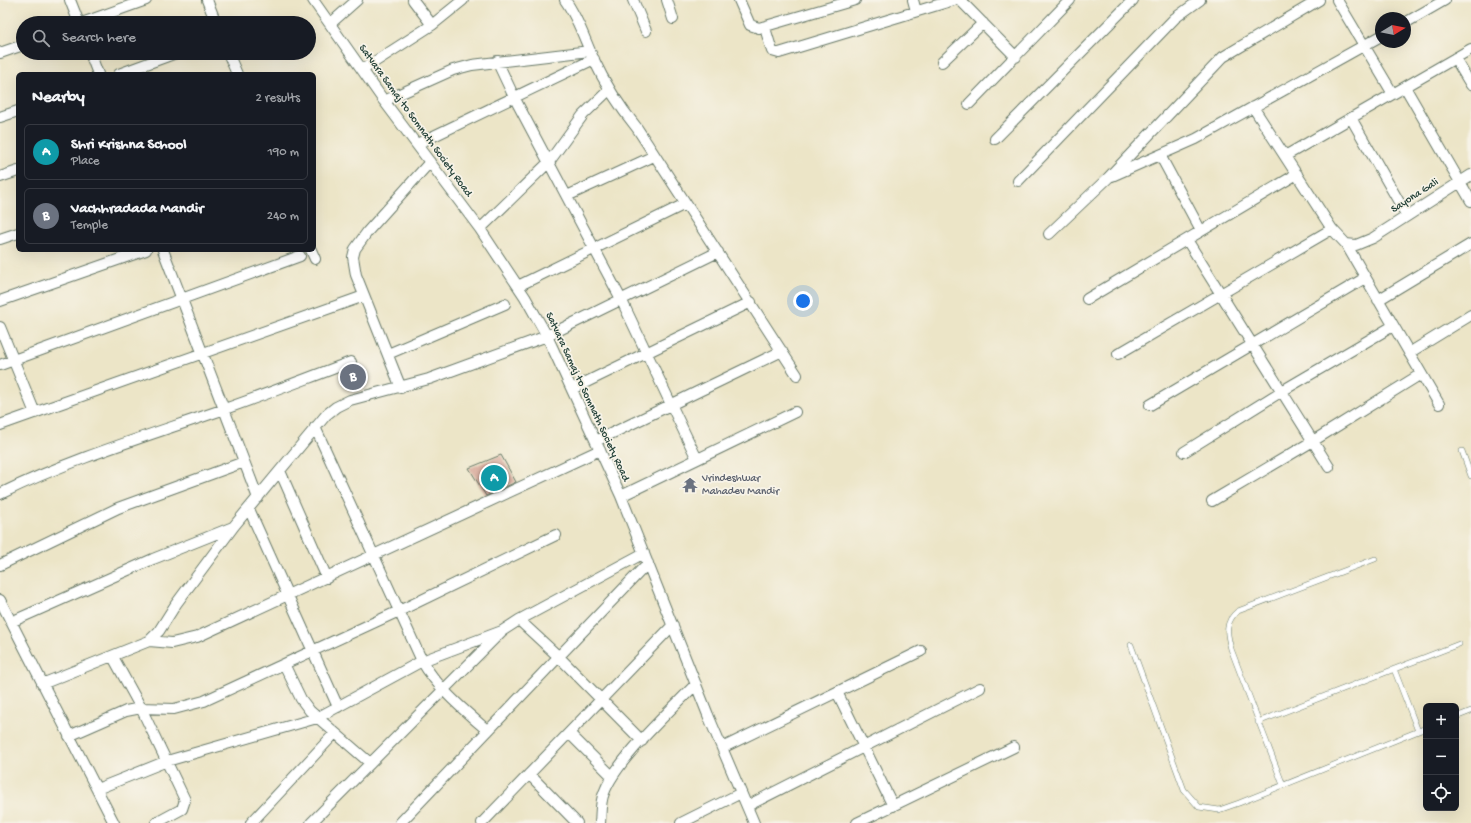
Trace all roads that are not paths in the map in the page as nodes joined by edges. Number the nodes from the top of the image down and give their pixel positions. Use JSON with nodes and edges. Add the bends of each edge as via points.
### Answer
{"nodes":[{"id":1,"x":70,"y":0,"type":"edge"},
{"id":2,"x":146,"y":0,"type":"edge"},
{"id":3,"x":207,"y":0,"type":"edge"},
{"id":4,"x":313,"y":0,"type":"edge"},
{"id":5,"x":357,"y":0,"type":"edge"},
{"id":6,"x":413,"y":0,"type":"edge"},
{"id":7,"x":463,"y":0,"type":"edge"},
{"id":8,"x":565,"y":0,"type":"edge"},
{"id":9,"x":633,"y":0,"type":"edge"},
{"id":10,"x":666,"y":0,"type":"edge"},
{"id":11,"x":739,"y":0,"type":"edge"},
{"id":12,"x":855,"y":0,"type":"edge"},
{"id":13,"x":913,"y":0,"type":"edge"},
{"id":14,"x":954,"y":0,"type":"edge"},
{"id":15,"x":960,"y":0,"type":"edge"},
{"id":16,"x":1070,"y":0,"type":"edge"},
{"id":17,"x":1133,"y":0,"type":"edge"},
{"id":18,"x":1200,"y":0,"type":"edge"},
{"id":19,"x":1319,"y":0,"type":"edge"},
{"id":20,"x":1337,"y":0,"type":"edge"},
{"id":21,"x":1445,"y":0,"type":"edge"},
{"id":22,"x":916,"y":12,"type":"junction"},
{"id":23,"x":76,"y":16,"type":"edge"},
{"id":24,"x":101,"y":16,"type":"edge"},
{"id":25,"x":213,"y":16,"type":"edge"},
{"id":26,"x":673,"y":19,"type":"dead end"},
{"id":27,"x":1411,"y":20,"type":"edge"},
{"id":28,"x":983,"y":23,"type":"junction"},
{"id":29,"x":330,"y":24,"type":"junction"},
{"id":30,"x":432,"y":25,"type":"junction"},
{"id":31,"x":765,"y":28,"type":"junction"},
{"id":32,"x":646,"y":32,"type":"dead end"},
{"id":33,"x":1375,"y":40,"type":"edge"},
{"id":34,"x":1364,"y":46,"type":"junction"},
{"id":35,"x":16,"y":47,"type":"edge"},
{"id":36,"x":1471,"y":49,"type":"edge"},
{"id":37,"x":0,"y":53,"type":"edge"},
{"id":38,"x":592,"y":55,"type":"junction"},
{"id":39,"x":1016,"y":56,"type":"junction"},
{"id":40,"x":1455,"y":58,"type":"junction"},
{"id":41,"x":93,"y":60,"type":"edge"},
{"id":42,"x":157,"y":60,"type":"edge"},
{"id":43,"x":231,"y":60,"type":"edge"},
{"id":44,"x":497,"y":61,"type":"junction"},
{"id":45,"x":942,"y":62,"type":"dead end"},
{"id":46,"x":362,"y":70,"type":"junction"},
{"id":47,"x":97,"y":72,"type":"edge"},
{"id":48,"x":124,"y":72,"type":"edge"},
{"id":49,"x":236,"y":72,"type":"edge"},
{"id":50,"x":1471,"y":85,"type":"edge"},
{"id":51,"x":1405,"y":87,"type":"junction"},
{"id":52,"x":609,"y":90,"type":"junction"},
{"id":53,"x":1393,"y":94,"type":"junction"},
{"id":54,"x":514,"y":98,"type":"junction"},
{"id":55,"x":384,"y":101,"type":"junction"},
{"id":56,"x":970,"y":104,"type":"dead end"},
{"id":57,"x":1253,"y":108,"type":"junction"},
{"id":58,"x":16,"y":112,"type":"edge"},
{"id":59,"x":0,"y":117,"type":"edge"},
{"id":60,"x":1351,"y":118,"type":"junction"},
{"id":61,"x":995,"y":139,"type":"dead end"},
{"id":62,"x":417,"y":144,"type":"junction"},
{"id":63,"x":1160,"y":155,"type":"junction"},
{"id":64,"x":654,"y":156,"type":"junction"},
{"id":65,"x":1285,"y":156,"type":"junction"},
{"id":66,"x":430,"y":162,"type":"junction"},
{"id":67,"x":549,"y":162,"type":"junction"},
{"id":68,"x":16,"y":172,"type":"edge"},
{"id":69,"x":1296,"y":174,"type":"junction"},
{"id":70,"x":1471,"y":175,"type":"edge"},
{"id":71,"x":0,"y":177,"type":"edge"},
{"id":72,"x":1108,"y":178,"type":"junction"},
{"id":73,"x":1018,"y":181,"type":"dead end"},
{"id":74,"x":1460,"y":182,"type":"junction"},
{"id":75,"x":567,"y":196,"type":"junction"},
{"id":76,"x":1471,"y":201,"type":"edge"},
{"id":77,"x":685,"y":204,"type":"junction"},
{"id":78,"x":1407,"y":216,"type":"junction"},
{"id":79,"x":480,"y":229,"type":"junction"},
{"id":80,"x":1332,"y":229,"type":"junction"},
{"id":81,"x":1201,"y":231,"type":"junction"},
{"id":82,"x":16,"y":233,"type":"edge"},
{"id":83,"x":1050,"y":234,"type":"dead end"},
{"id":84,"x":0,"y":239,"type":"edge"},
{"id":85,"x":1187,"y":240,"type":"junction"},
{"id":86,"x":1346,"y":244,"type":"junction"},
{"id":87,"x":1471,"y":244,"type":"edge"},
{"id":88,"x":595,"y":249,"type":"junction"},
{"id":89,"x":140,"y":252,"type":"edge"},
{"id":90,"x":164,"y":252,"type":"edge"},
{"id":91,"x":718,"y":252,"type":"junction"},
{"id":92,"x":300,"y":256,"type":"dead end"},
{"id":93,"x":1365,"y":278,"type":"junction"},
{"id":94,"x":518,"y":286,"type":"junction"},
{"id":95,"x":1221,"y":294,"type":"junction"},
{"id":96,"x":364,"y":296,"type":"junction"},
{"id":97,"x":621,"y":299,"type":"junction"},
{"id":98,"x":1087,"y":299,"type":"dead end"},
{"id":99,"x":182,"y":300,"type":"junction"},
{"id":100,"x":1378,"y":300,"type":"junction"},
{"id":101,"x":0,"y":301,"type":"edge"},
{"id":102,"x":751,"y":302,"type":"junction"},
{"id":103,"x":505,"y":304,"type":"dead end"},
{"id":104,"x":1471,"y":315,"type":"edge"},
{"id":105,"x":1393,"y":326,"type":"junction"},
{"id":106,"x":0,"y":327,"type":"edge"},
{"id":107,"x":547,"y":336,"type":"junction"},
{"id":108,"x":1253,"y":344,"type":"junction"},
{"id":109,"x":782,"y":351,"type":"junction"},
{"id":110,"x":648,"y":353,"type":"junction"},
{"id":111,"x":202,"y":354,"type":"junction"},
{"id":112,"x":388,"y":354,"type":"junction"},
{"id":113,"x":1118,"y":354,"type":"dead end"},
{"id":114,"x":1409,"y":354,"type":"junction"},
{"id":115,"x":14,"y":360,"type":"junction"},
{"id":116,"x":350,"y":362,"type":"dead end"},
{"id":117,"x":0,"y":365,"type":"edge"},
{"id":118,"x":1421,"y":374,"type":"junction"},
{"id":119,"x":797,"y":375,"type":"dead end"},
{"id":120,"x":401,"y":388,"type":"junction"},
{"id":121,"x":572,"y":389,"type":"junction"},
{"id":122,"x":1282,"y":391,"type":"junction"},
{"id":123,"x":1439,"y":404,"type":"dead end"},
{"id":124,"x":671,"y":405,"type":"junction"},
{"id":125,"x":1150,"y":405,"type":"dead end"},
{"id":126,"x":224,"y":409,"type":"junction"},
{"id":127,"x":795,"y":412,"type":"dead end"},
{"id":128,"x":35,"y":413,"type":"junction"},
{"id":129,"x":0,"y":425,"type":"edge"},
{"id":130,"x":315,"y":428,"type":"junction"},
{"id":131,"x":1313,"y":441,"type":"junction"},
{"id":132,"x":598,"y":445,"type":"junction"},
{"id":133,"x":1462,"y":451,"type":"dead end"},
{"id":134,"x":1184,"y":452,"type":"dead end"},
{"id":135,"x":697,"y":459,"type":"junction"},
{"id":136,"x":244,"y":462,"type":"junction"},
{"id":137,"x":1329,"y":467,"type":"dead end"},
{"id":138,"x":280,"y":470,"type":"junction"},
{"id":139,"x":1471,"y":476,"type":"edge"},
{"id":140,"x":0,"y":494,"type":"edge"},
{"id":141,"x":621,"y":496,"type":"junction"},
{"id":142,"x":258,"y":498,"type":"junction"},
{"id":143,"x":1212,"y":501,"type":"dead end"},
{"id":144,"x":249,"y":509,"type":"junction"},
{"id":145,"x":234,"y":526,"type":"junction"},
{"id":146,"x":556,"y":535,"type":"dead end"},
{"id":147,"x":374,"y":556,"type":"junction"},
{"id":148,"x":646,"y":558,"type":"junction"},
{"id":149,"x":1375,"y":559,"type":"dead end"},
{"id":150,"x":0,"y":565,"type":"edge"},
{"id":151,"x":327,"y":578,"type":"junction"},
{"id":152,"x":288,"y":596,"type":"junction"},
{"id":153,"x":0,"y":600,"type":"edge"},
{"id":154,"x":399,"y":611,"type":"junction"},
{"id":155,"x":519,"y":620,"type":"junction"},
{"id":156,"x":11,"y":622,"type":"junction"},
{"id":157,"x":673,"y":625,"type":"junction"},
{"id":158,"x":502,"y":631,"type":"junction"},
{"id":159,"x":149,"y":640,"type":"junction"},
{"id":160,"x":1459,"y":644,"type":"dead end"},
{"id":161,"x":1131,"y":646,"type":"dead end"},
{"id":162,"x":313,"y":651,"type":"junction"},
{"id":163,"x":921,"y":651,"type":"dead end"},
{"id":164,"x":112,"y":657,"type":"junction"},
{"id":165,"x":559,"y":657,"type":"junction"},
{"id":166,"x":422,"y":661,"type":"junction"},
{"id":167,"x":284,"y":664,"type":"junction"},
{"id":168,"x":1394,"y":669,"type":"junction"},
{"id":169,"x":42,"y":684,"type":"junction"},
{"id":170,"x":696,"y":684,"type":"junction"},
{"id":171,"x":980,"y":688,"type":"dead end"},
{"id":172,"x":443,"y":690,"type":"junction"},
{"id":173,"x":837,"y":692,"type":"junction"},
{"id":174,"x":600,"y":700,"type":"junction"},
{"id":175,"x":338,"y":707,"type":"junction"},
{"id":176,"x":141,"y":708,"type":"junction"},
{"id":177,"x":1471,"y":711,"type":"edge"},
{"id":178,"x":1459,"y":716,"type":"edge"},
{"id":179,"x":317,"y":718,"type":"junction"},
{"id":180,"x":1258,"y":722,"type":"junction"},
{"id":181,"x":1423,"y":729,"type":"edge"},
{"id":182,"x":488,"y":731,"type":"junction"},
{"id":183,"x":1418,"y":731,"type":"junction"},
{"id":184,"x":569,"y":732,"type":"junction"},
{"id":185,"x":335,"y":733,"type":"junction"},
{"id":186,"x":69,"y":736,"type":"junction"},
{"id":187,"x":642,"y":741,"type":"junction"},
{"id":188,"x":865,"y":746,"type":"junction"},
{"id":189,"x":1014,"y":747,"type":"dead end"},
{"id":190,"x":722,"y":748,"type":"junction"},
{"id":191,"x":167,"y":761,"type":"junction"},
{"id":192,"x":370,"y":763,"type":"junction"},
{"id":193,"x":529,"y":774,"type":"junction"},
{"id":194,"x":612,"y":776,"type":"junction"},
{"id":195,"x":1283,"y":785,"type":"junction"},
{"id":196,"x":96,"y":789,"type":"junction"},
{"id":197,"x":741,"y":793,"type":"junction"},
{"id":198,"x":747,"y":806,"type":"junction"},
{"id":199,"x":893,"y":806,"type":"junction"},
{"id":200,"x":114,"y":823,"type":"edge"},
{"id":201,"x":156,"y":823,"type":"edge"},
{"id":202,"x":251,"y":823,"type":"edge"},
{"id":203,"x":311,"y":823,"type":"edge"},
{"id":204,"x":400,"y":823,"type":"edge"},
{"id":205,"x":482,"y":823,"type":"edge"},
{"id":206,"x":577,"y":823,"type":"edge"},
{"id":207,"x":600,"y":823,"type":"edge"},
{"id":208,"x":682,"y":823,"type":"edge"},
{"id":209,"x":754,"y":823,"type":"edge"},
{"id":210,"x":858,"y":823,"type":"edge"}],
"edges":[{"from":1,"to":23,"type":"street"},
{"from":2,"to":24,"type":"street"},
{"from":3,"to":25,"type":"street"},
{"from":4,"to":29,"type":"street","name":"Satvara Samaj to Somnath Society Road"},
{"from":5,"to":29,"type":"street"},
{"from":6,"to":30,"type":"street"},
{"from":7,"to":30,"type":"street"},
{"from":8,"to":38,"type":"street","via":[[580,26]]},
{"from":9,"to":32,"type":"street"},
{"from":10,"to":26,"type":"street"},
{"from":11,"to":31,"type":"street","via":[[750,25]]},
{"from":12,"to":31,"type":"street"},
{"from":13,"to":22,"type":"street"},
{"from":14,"to":22,"type":"street"},
{"from":15,"to":28,"type":"street"},
{"from":16,"to":39,"type":"street"},
{"from":17,"to":61,"type":"street"},
{"from":18,"to":73,"type":"street","via":[[1175,18]]},
{"from":19,"to":72,"type":"street","via":[[1223,57]]},
{"from":20,"to":34,"type":"street"},
{"from":21,"to":27,"type":"street"},
{"from":22,"to":31,"type":"street","via":[[779,52],[772,51]]},
{"from":28,"to":39,"type":"street"},
{"from":28,"to":45,"type":"street"},
{"from":29,"to":46,"type":"street","name":"Satvara Samaj to Somnath Society Road"},
{"from":30,"to":46,"type":"street"},
{"from":33,"to":34,"type":"street"},
{"from":34,"to":53,"type":"street"},
{"from":34,"to":57,"type":"street"},
{"from":35,"to":37,"type":"street"},
{"from":36,"to":40,"type":"street"},
{"from":38,"to":44,"type":"street"},
{"from":38,"to":52,"type":"street"},
{"from":38,"to":54,"type":"street"},
{"from":39,"to":56,"type":"street"},
{"from":40,"to":50,"type":"street"},
{"from":40,"to":51,"type":"street"},
{"from":41,"to":47,"type":"street"},
{"from":42,"to":48,"type":"street"},
{"from":43,"to":49,"type":"street"},
{"from":44,"to":54,"type":"street"},
{"from":44,"to":55,"type":"street","via":[[454,70]]},
{"from":46,"to":55,"type":"street","name":"Satvara Samaj to Somnath Society Road"},
{"from":51,"to":53,"type":"street"},
{"from":51,"to":74,"type":"street"},
{"from":52,"to":64,"type":"street"},
{"from":52,"to":67,"type":"street","via":[[583,115]]},
{"from":53,"to":60,"type":"street"},
{"from":54,"to":62,"type":"street"},
{"from":54,"to":67,"type":"street"},
{"from":55,"to":62,"type":"street","name":"Satvara Samaj to Somnath Society Road"},
{"from":57,"to":63,"type":"street"},
{"from":57,"to":65,"type":"street"},
{"from":58,"to":59,"type":"street"},
{"from":60,"to":65,"type":"street"},
{"from":60,"to":78,"type":"street"},
{"from":62,"to":66,"type":"street","name":"Satvara Samaj to Somnath Society Road"},
{"from":63,"to":72,"type":"street"},
{"from":63,"to":81,"type":"street"},
{"from":64,"to":75,"type":"street"},
{"from":64,"to":77,"type":"street"},
{"from":65,"to":69,"type":"street"},
{"from":66,"to":79,"type":"street","name":"Satvara Samaj to Somnath Society Road"},
{"from":66,"to":96,"type":"street","via":[[355,249],[355,269]]},
{"from":67,"to":75,"type":"street"},
{"from":67,"to":79,"type":"street"},
{"from":68,"to":71,"type":"street"},
{"from":69,"to":80,"type":"street"},
{"from":69,"to":81,"type":"street"},
{"from":70,"to":74,"type":"street","name":"Sayona Gali"},
{"from":72,"to":83,"type":"street"},
{"from":74,"to":76,"type":"street"},
{"from":74,"to":78,"type":"street","name":"Sayona Gali"},
{"from":75,"to":88,"type":"street"},
{"from":77,"to":88,"type":"street"},
{"from":77,"to":91,"type":"street"},
{"from":78,"to":86,"type":"street","name":"Sayona Gali","via":[[1373,238],[1356,245]]},
{"from":79,"to":94,"type":"street","name":"Satvara Samaj to Somnath Society Road"},
{"from":80,"to":86,"type":"street"},
{"from":80,"to":95,"type":"street"},
{"from":81,"to":85,"type":"street"},
{"from":82,"to":84,"type":"street"},
{"from":85,"to":95,"type":"street"},
{"from":85,"to":98,"type":"street"},
{"from":86,"to":93,"type":"street"},
{"from":87,"to":100,"type":"street"},
{"from":88,"to":94,"type":"street"},
{"from":88,"to":97,"type":"street"},
{"from":89,"to":101,"type":"street"},
{"from":90,"to":99,"type":"street"},
{"from":91,"to":97,"type":"street"},
{"from":91,"to":102,"type":"street"},
{"from":92,"to":99,"type":"street"},
{"from":93,"to":100,"type":"street"},
{"from":93,"to":108,"type":"street"},
{"from":94,"to":107,"type":"street","name":"Satvara Samaj to Somnath Society Road"},
{"from":95,"to":108,"type":"street"},
{"from":95,"to":113,"type":"street"},
{"from":96,"to":111,"type":"street"},
{"from":96,"to":112,"type":"street"},
{"from":97,"to":107,"type":"street"},
{"from":97,"to":110,"type":"street"},
{"from":99,"to":111,"type":"street"},
{"from":99,"to":115,"type":"street"},
{"from":100,"to":105,"type":"street"},
{"from":102,"to":109,"type":"street"},
{"from":102,"to":110,"type":"street"},
{"from":103,"to":112,"type":"street"},
{"from":104,"to":114,"type":"street"},
{"from":105,"to":114,"type":"street"},
{"from":105,"to":122,"type":"street"},
{"from":106,"to":115,"type":"street"},
{"from":107,"to":120,"type":"street"},
{"from":107,"to":121,"type":"street","name":"Satvara Samaj to Somnath Society Road"},
{"from":108,"to":122,"type":"street"},
{"from":108,"to":125,"type":"street"},
{"from":109,"to":119,"type":"street"},
{"from":109,"to":124,"type":"street"},
{"from":110,"to":121,"type":"street"},
{"from":110,"to":124,"type":"street"},
{"from":111,"to":126,"type":"street"},
{"from":111,"to":128,"type":"street"},
{"from":112,"to":120,"type":"street"},
{"from":114,"to":118,"type":"street"},
{"from":115,"to":117,"type":"street"},
{"from":115,"to":128,"type":"street"},
{"from":116,"to":126,"type":"street"},
{"from":118,"to":123,"type":"street"},
{"from":118,"to":131,"type":"street"},
{"from":120,"to":130,"type":"street","via":[[350,400],[336,407]]},
{"from":121,"to":132,"type":"street","name":"Satvara Samaj to Somnath Society Road"},
{"from":122,"to":131,"type":"street"},
{"from":122,"to":134,"type":"street"},
{"from":124,"to":132,"type":"street"},
{"from":124,"to":135,"type":"street"},
{"from":126,"to":136,"type":"street"},
{"from":126,"to":140,"type":"street","via":[[83,458]]},
{"from":127,"to":135,"type":"street"},
{"from":128,"to":129,"type":"street"},
{"from":130,"to":138,"type":"street"},
{"from":130,"to":147,"type":"street"},
{"from":131,"to":137,"type":"street"},
{"from":131,"to":143,"type":"street"},
{"from":132,"to":141,"type":"street","name":"Satvara Samaj to Somnath Society Road"},
{"from":132,"to":147,"type":"street"},
{"from":133,"to":139,"type":"lane"},
{"from":135,"to":141,"type":"street"},
{"from":136,"to":142,"type":"street"},
{"from":136,"to":150,"type":"street","via":[[118,508]]},
{"from":138,"to":142,"type":"street"},
{"from":138,"to":151,"type":"street"},
{"from":141,"to":148,"type":"street","name":"Satvara Samaj to Somnath Society Road"},
{"from":142,"to":144,"type":"street"},
{"from":144,"to":145,"type":"street"},
{"from":144,"to":152,"type":"street"},
{"from":145,"to":156,"type":"street"},
{"from":145,"to":159,"type":"street","via":[[159,631]]},
{"from":146,"to":154,"type":"street"},
{"from":147,"to":151,"type":"street"},
{"from":147,"to":154,"type":"street"},
{"from":148,"to":155,"type":"street"},
{"from":148,"to":157,"type":"street","name":"Satvara Samaj to Somnath Society Road"},
{"from":148,"to":165,"type":"street"},
{"from":149,"to":180,"type":"lane","via":[[1238,611],[1232,616],[1227,628],[1231,649]]},
{"from":151,"to":152,"type":"street"},
{"from":152,"to":159,"type":"street","via":[[197,637],[172,643]]},
{"from":152,"to":162,"type":"street"},
{"from":153,"to":156,"type":"street"},
{"from":154,"to":162,"type":"street"},
{"from":154,"to":166,"type":"street"},
{"from":155,"to":158,"type":"street"},
{"from":155,"to":165,"type":"street"},
{"from":156,"to":169,"type":"street"},
{"from":157,"to":170,"type":"street","name":"Satvara Samaj to Somnath Society Road"},
{"from":157,"to":174,"type":"street"},
{"from":158,"to":166,"type":"street"},
{"from":158,"to":172,"type":"street"},
{"from":159,"to":164,"type":"street"},
{"from":160,"to":168,"type":"lane"},
{"from":161,"to":195,"type":"lane","via":[[1184,790],[1191,800],[1199,807],[1219,810]]},
{"from":162,"to":167,"type":"street"},
{"from":162,"to":175,"type":"street"},
{"from":163,"to":173,"type":"street"},
{"from":164,"to":169,"type":"street"},
{"from":164,"to":176,"type":"street"},
{"from":165,"to":174,"type":"street"},
{"from":165,"to":182,"type":"street"},
{"from":166,"to":172,"type":"street"},
{"from":166,"to":175,"type":"street"},
{"from":167,"to":176,"type":"street","via":[[190,706],[174,709]]},
{"from":167,"to":179,"type":"street","via":[[300,699]]},
{"from":168,"to":180,"type":"lane"},
{"from":168,"to":183,"type":"lane"},
{"from":169,"to":186,"type":"street"},
{"from":170,"to":187,"type":"street"},
{"from":170,"to":190,"type":"street","name":"Satvara Samaj to Somnath Society Road"},
{"from":171,"to":188,"type":"street"},
{"from":172,"to":182,"type":"street"},
{"from":172,"to":192,"type":"street"},
{"from":173,"to":188,"type":"street"},
{"from":173,"to":190,"type":"street"},
{"from":174,"to":184,"type":"street"},
{"from":174,"to":187,"type":"street"},
{"from":175,"to":179,"type":"street"},
{"from":176,"to":186,"type":"street","via":[[126,711]]},
{"from":176,"to":191,"type":"street"},
{"from":177,"to":178,"type":"lane"},
{"from":179,"to":185,"type":"street"},
{"from":179,"to":191,"type":"street"},
{"from":180,"to":195,"type":"lane"},
{"from":181,"to":183,"type":"lane"},
{"from":182,"to":204,"type":"street"},
{"from":183,"to":195,"type":"lane"},
{"from":184,"to":193,"type":"street"},
{"from":184,"to":194,"type":"street"},
{"from":185,"to":192,"type":"street"},
{"from":185,"to":202,"type":"street"},
{"from":186,"to":196,"type":"street"},
{"from":187,"to":194,"type":"street"},
{"from":188,"to":198,"type":"street"},
{"from":188,"to":199,"type":"street"},
{"from":189,"to":199,"type":"street"},
{"from":190,"to":197,"type":"street","name":"Satvara Samaj to Somnath Society Road"},
{"from":191,"to":196,"type":"street"},
{"from":191,"to":201,"type":"street","via":[[185,800],[182,809]]},
{"from":192,"to":203,"type":"street"},
{"from":193,"to":205,"type":"street"},
{"from":193,"to":206,"type":"street"},
{"from":194,"to":207,"type":"street","via":[[603,794]]},
{"from":196,"to":200,"type":"street"},
{"from":197,"to":198,"type":"street","name":"Satvara Samaj to Somnath Society Road"},
{"from":197,"to":208,"type":"street"},
{"from":198,"to":209,"type":"street","name":"Satvara Samaj to Somnath Society Road"},
{"from":199,"to":210,"type":"street"}]}
